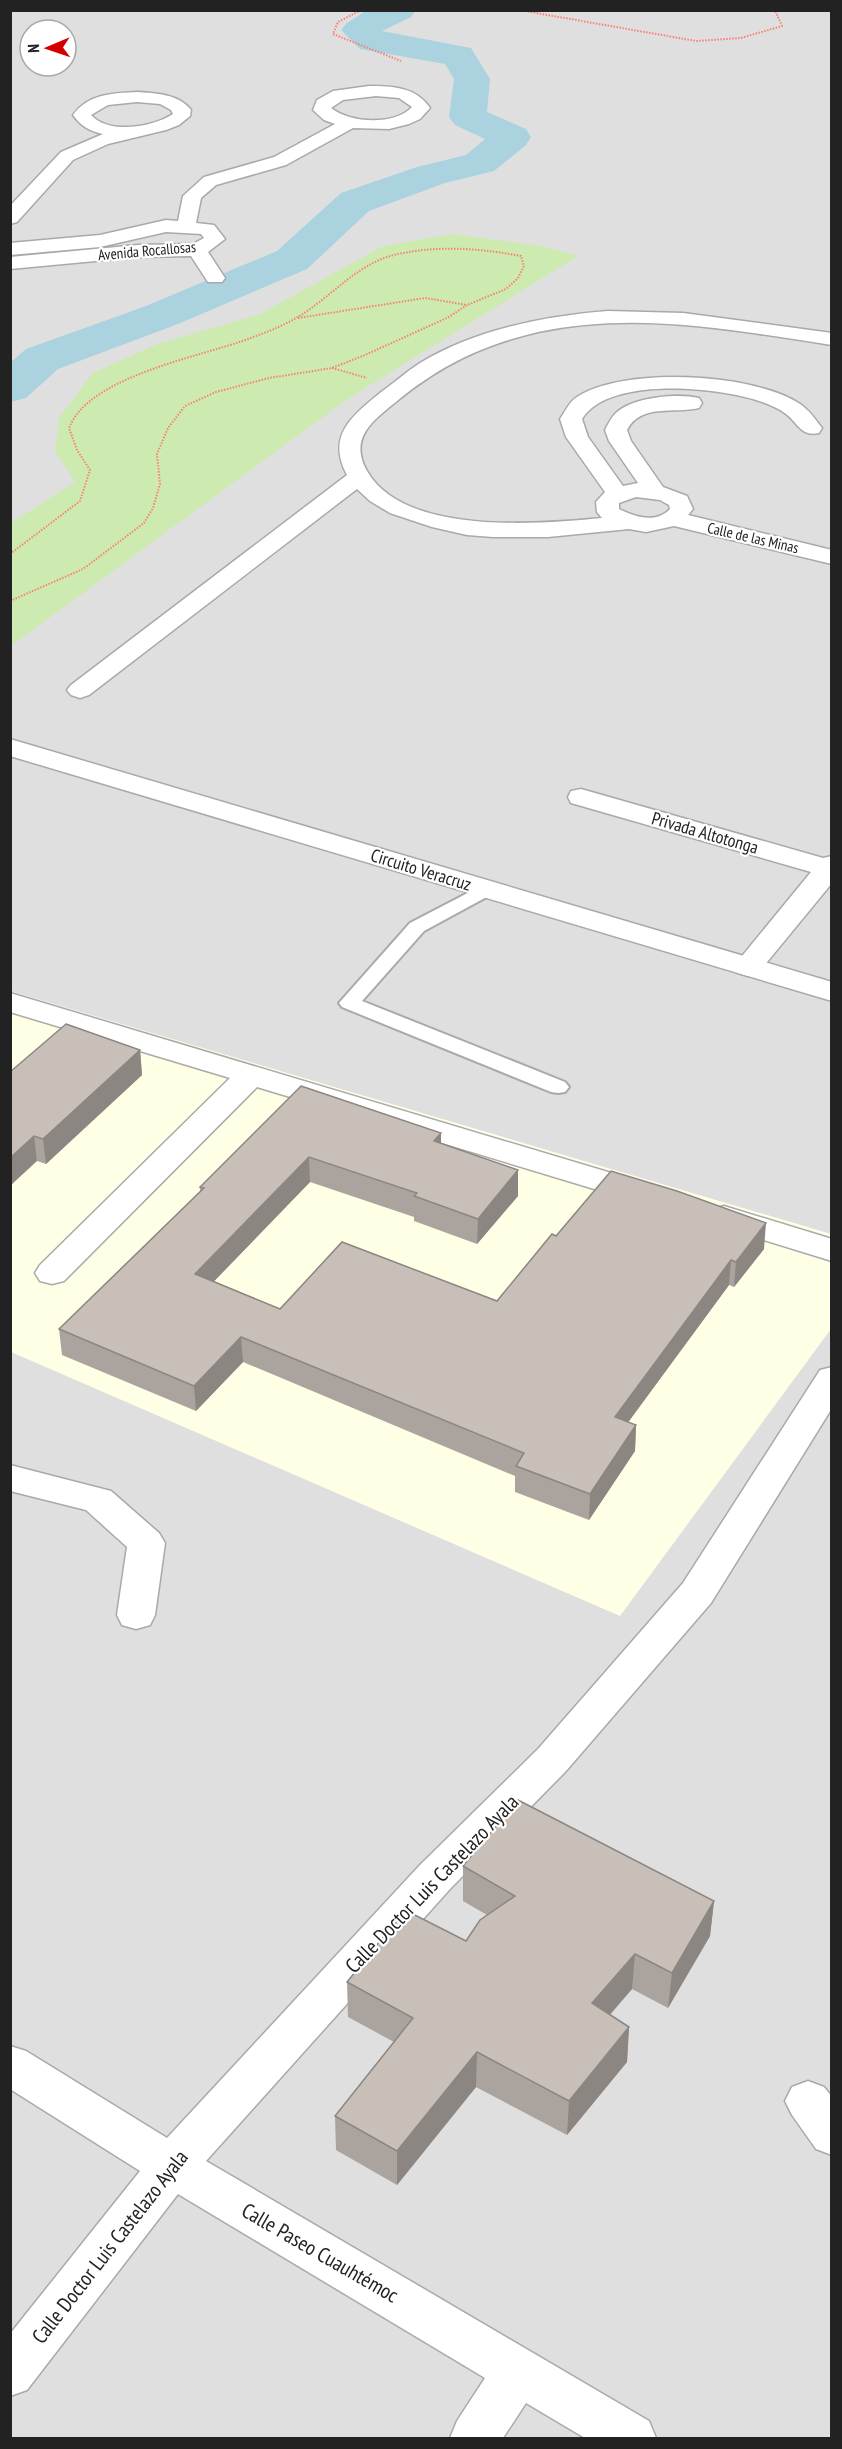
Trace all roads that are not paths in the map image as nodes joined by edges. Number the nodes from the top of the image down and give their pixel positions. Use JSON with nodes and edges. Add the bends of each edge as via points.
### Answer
{"nodes":[{"id":1,"x":350,"y":123,"type":"junction"},
{"id":2,"x":93,"y":126,"type":"junction"},
{"id":3,"x":135,"y":131,"type":"junction"},
{"id":4,"x":67,"y":156,"type":"junction"},
{"id":5,"x":10,"y":219,"type":"edge"},
{"id":6,"x":186,"y":226,"type":"junction"},
{"id":7,"x":10,"y":249,"type":"edge"},
{"id":8,"x":197,"y":250,"type":"junction"},
{"id":9,"x":10,"y":263,"type":"edge"},
{"id":10,"x":215,"y":278,"type":"dead end"},
{"id":11,"x":831,"y":339,"type":"edge"},
{"id":12,"x":821,"y":432,"type":"edge"},
{"id":13,"x":358,"y":478,"type":"junction"},
{"id":14,"x":654,"y":490,"type":"junction"},
{"id":15,"x":618,"y":509,"type":"junction"},
{"id":16,"x":678,"y":514,"type":"junction"},
{"id":17,"x":829,"y":549,"type":"edge"},
{"id":18,"x":80,"y":690,"type":"dead end"},
{"id":19,"x":10,"y":747,"type":"edge"},
{"id":20,"x":581,"y":797,"type":"dead end"},
{"id":21,"x":830,"y":866,"type":"edge"},
{"id":22,"x":487,"y":890,"type":"junction"},
{"id":23,"x":748,"y":967,"type":"junction"},
{"id":24,"x":831,"y":993,"type":"edge"},
{"id":25,"x":14,"y":1006,"type":"edge"},
{"id":26,"x":251,"y":1075,"type":"junction"},
{"id":27,"x":558,"y":1087,"type":"dead end"},
{"id":28,"x":831,"y":1250,"type":"edge"},
{"id":29,"x":52,"y":1273,"type":"dead end"},
{"id":30,"x":831,"y":1379,"type":"edge"},
{"id":31,"x":10,"y":1478,"type":"edge"},
{"id":32,"x":136,"y":1615,"type":"dead end"},
{"id":33,"x":10,"y":2065,"type":"edge"},
{"id":34,"x":172,"y":2166,"type":"junction"},
{"id":35,"x":519,"y":2370,"type":"junction"},
{"id":36,"x":10,"y":2373,"type":"edge"},
{"id":37,"x":475,"y":2439,"type":"edge"},
{"id":38,"x":631,"y":2439,"type":"edge"}],
"edges":[{"from":1,"to":1,"type":"street","via":[[398,122],[421,108],[411,97],[385,91],[339,95],[323,105],[327,115]]},
{"from":1,"to":6,"type":"street","via":[[280,160],[210,182],[192,195]]},
{"from":2,"to":3,"type":"street"},
{"from":2,"to":3,"type":"street","via":[[82,115],[106,100],[153,98],[182,110],[182,116],[165,126]]},
{"from":2,"to":4,"type":"street"},
{"from":3,"to":4,"type":"street"},
{"from":4,"to":5,"type":"street"},
{"from":6,"to":7,"type":"street","name":"Avenida Rocallosas","via":[[166,225],[100,242]]},
{"from":6,"to":8,"type":"street","name":"Avenida Rocallosas","via":[[207,229],[215,239]]},
{"from":8,"to":9,"type":"street","name":"Avenida Rocallosas","via":[[138,251]]},
{"from":8,"to":10,"type":"street"},
{"from":11,"to":13,"type":"street","via":[[645,317],[589,319],[537,327],[483,342],[433,364],[361,420],[349,441],[350,462]]},
{"from":12,"to":14,"type":"street","via":[[717,405],[661,404],[640,409],[623,417],[616,430]]},
{"from":12,"to":15,"type":"street","via":[[792,408],[732,388],[670,383],[607,390],[583,401],[571,419],[577,437]]},
{"from":13,"to":15,"type":"street","via":[[389,504],[430,520],[475,529],[578,527]]},
{"from":13,"to":18,"type":"street"},
{"from":14,"to":15,"type":"street","via":[[641,489]]},
{"from":14,"to":16,"type":"street","via":[[681,503]]},
{"from":15,"to":16,"type":"street","via":[[653,524]]},
{"from":16,"to":17,"type":"street","name":"Calle de las Minas"},
{"from":19,"to":22,"type":"street","name":"Circuito Veracruz"},
{"from":20,"to":21,"type":"street","name":"Privada Altotonga"},
{"from":21,"to":23,"type":"street"},
{"from":22,"to":23,"type":"street","name":"Circuito Veracruz"},
{"from":22,"to":27,"type":"lane","via":[[417,927],[349,1003]]},
{"from":23,"to":24,"type":"street","name":"Circuito Veracruz"},
{"from":25,"to":26,"type":"street"},
{"from":26,"to":28,"type":"street"},
{"from":26,"to":29,"type":"street"},
{"from":30,"to":34,"type":"street","name":"Calle Doctor Luis Castelazo Ayala","via":[[697,1593],[552,1760],[435,1877]]},
{"from":31,"to":32,"type":"street","via":[[98,1500],[146,1543]]},
{"from":33,"to":34,"type":"street","name":"Calle Paseo Cuauhtémoc"},
{"from":34,"to":35,"type":"street","name":"Calle Paseo Cuauhtémoc"},
{"from":34,"to":36,"type":"street","name":"Calle Doctor Luis Castelazo Ayala"},
{"from":35,"to":37,"type":"street"},
{"from":35,"to":38,"type":"street","name":"Calle Paseo Cuauhtémoc"}]}
